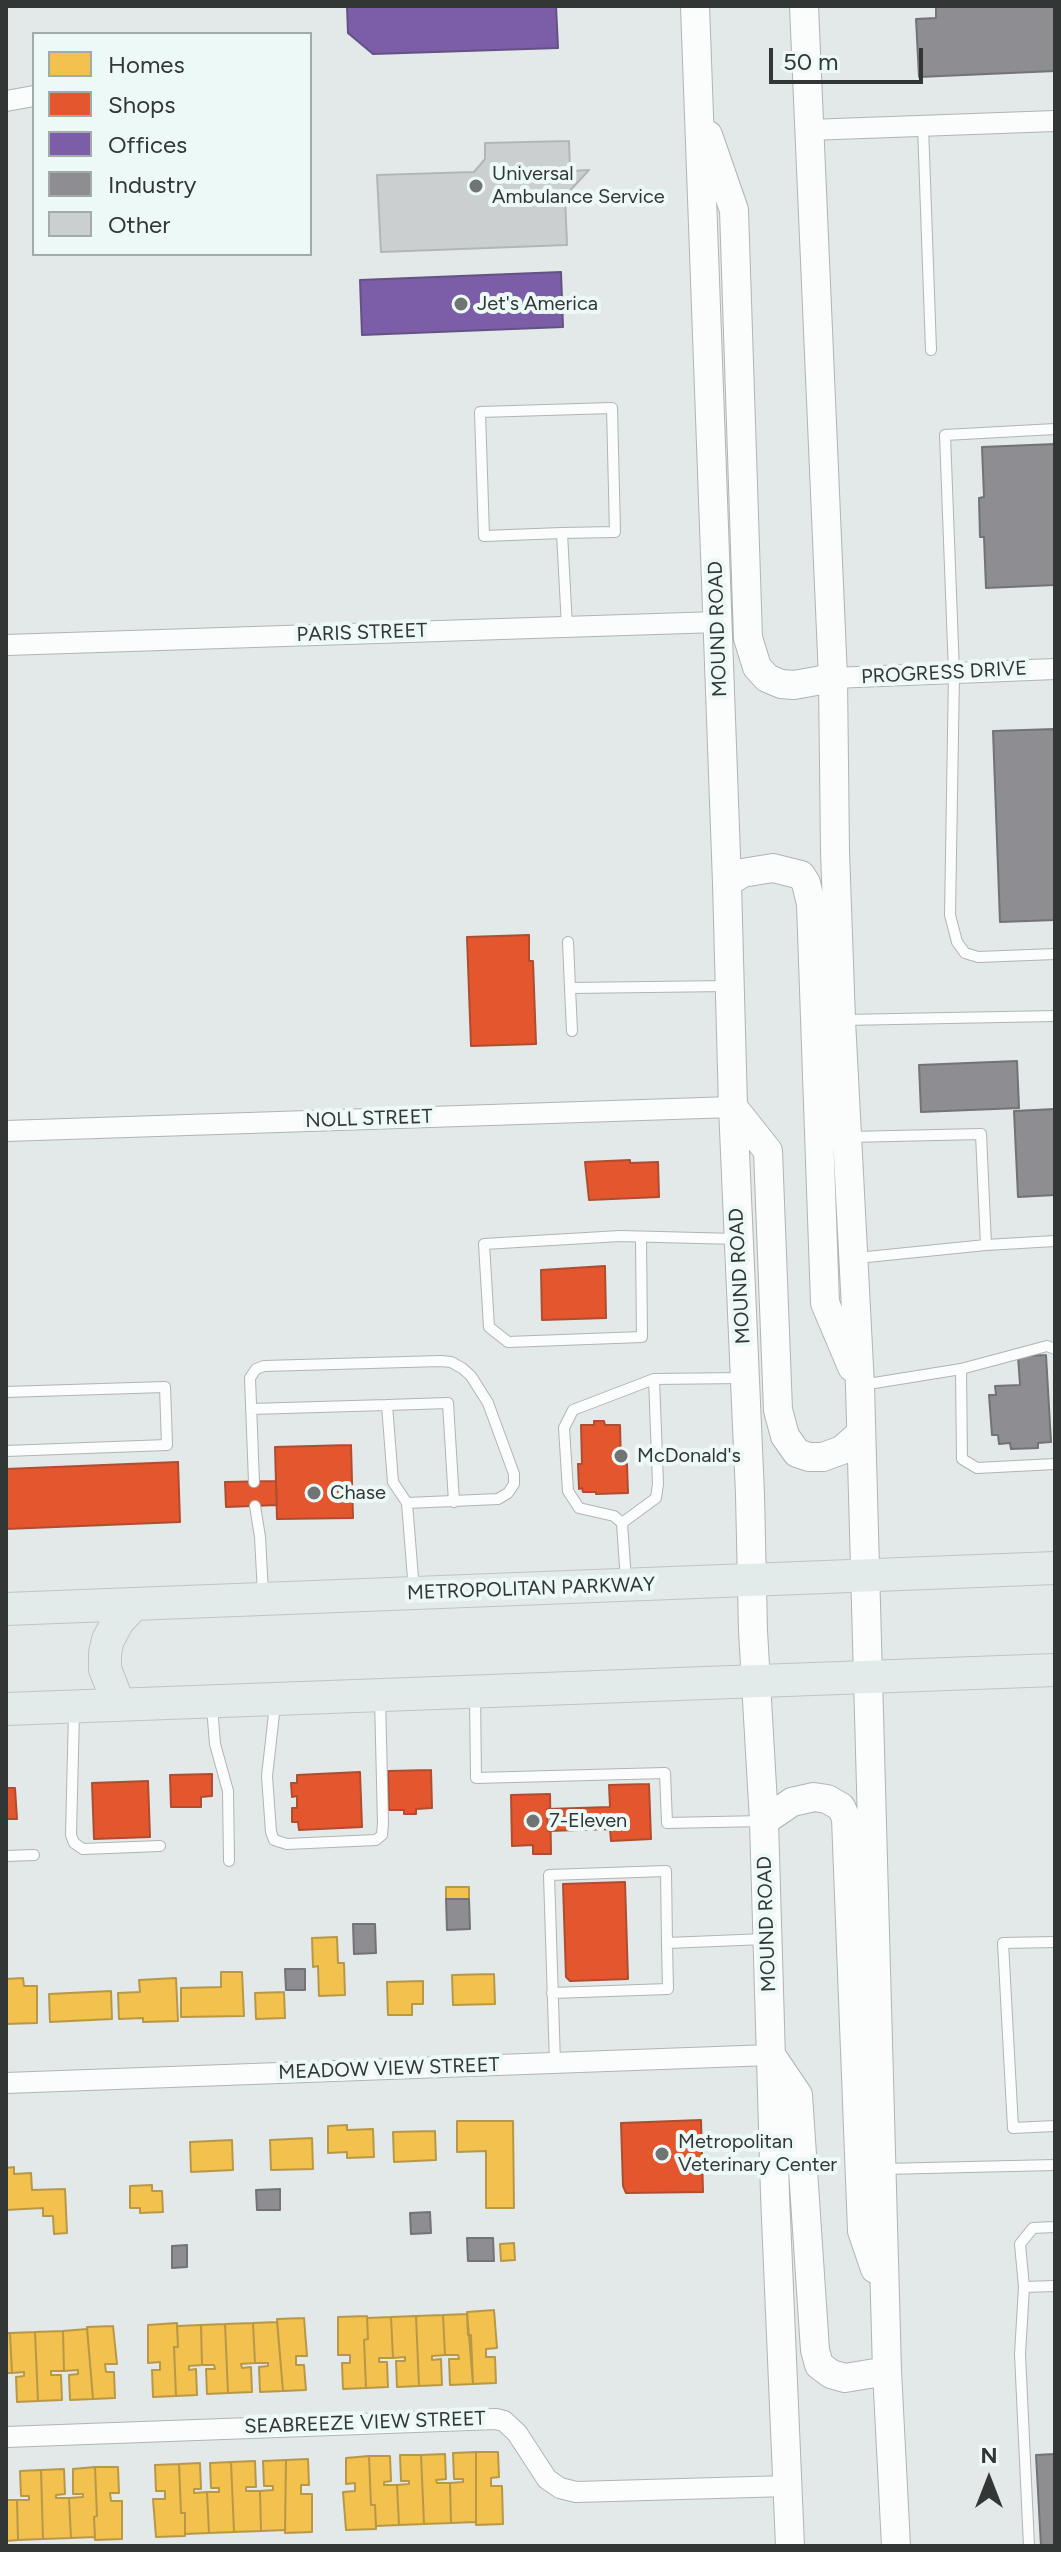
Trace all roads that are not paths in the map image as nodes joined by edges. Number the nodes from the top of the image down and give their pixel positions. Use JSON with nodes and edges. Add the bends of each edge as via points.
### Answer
{"nodes":[{"id":1,"x":695,"y":6,"type":"edge"},
{"id":2,"x":804,"y":6,"type":"edge"},
{"id":3,"x":32,"y":96,"type":"edge"},
{"id":4,"x":6,"y":101,"type":"edge"},
{"id":5,"x":698,"y":107,"type":"junction"},
{"id":6,"x":1055,"y":121,"type":"edge"},
{"id":7,"x":923,"y":126,"type":"junction"},
{"id":8,"x":809,"y":130,"type":"junction"},
{"id":9,"x":931,"y":350,"type":"dead end"},
{"id":10,"x":1055,"y":429,"type":"edge"},
{"id":11,"x":562,"y":533,"type":"junction"},
{"id":12,"x":718,"y":622,"type":"junction"},
{"id":13,"x":567,"y":627,"type":"junction"},
{"id":14,"x":6,"y":645,"type":"edge"},
{"id":15,"x":1055,"y":669,"type":"edge"},
{"id":16,"x":954,"y":673,"type":"junction"},
{"id":17,"x":833,"y":678,"type":"junction"},
{"id":18,"x":727,"y":883,"type":"junction"},
{"id":19,"x":568,"y":942,"type":"dead end"},
{"id":20,"x":1055,"y":954,"type":"edge"},
{"id":21,"x":730,"y":986,"type":"junction"},
{"id":22,"x":570,"y":988,"type":"junction"},
{"id":23,"x":1055,"y":1016,"type":"edge"},
{"id":24,"x":841,"y":1020,"type":"junction"},
{"id":25,"x":572,"y":1031,"type":"dead end"},
{"id":26,"x":733,"y":1107,"type":"junction"},
{"id":27,"x":6,"y":1131,"type":"edge"},
{"id":28,"x":847,"y":1138,"type":"junction"},
{"id":29,"x":641,"y":1237,"type":"junction"},
{"id":30,"x":739,"y":1239,"type":"junction"},
{"id":31,"x":1055,"y":1241,"type":"edge"},
{"id":32,"x":986,"y":1245,"type":"junction"},
{"id":33,"x":853,"y":1258,"type":"junction"},
{"id":34,"x":1055,"y":1349,"type":"edge"},
{"id":35,"x":961,"y":1369,"type":"junction"},
{"id":36,"x":745,"y":1378,"type":"junction"},
{"id":37,"x":654,"y":1379,"type":"junction"},
{"id":38,"x":860,"y":1386,"type":"junction"},
{"id":39,"x":6,"y":1392,"type":"edge"},
{"id":40,"x":387,"y":1405,"type":"junction"},
{"id":41,"x":251,"y":1409,"type":"junction"},
{"id":42,"x":860,"y":1434,"type":"junction"},
{"id":43,"x":6,"y":1451,"type":"edge"},
{"id":44,"x":1055,"y":1464,"type":"edge"},
{"id":45,"x":254,"y":1482,"type":"dead end"},
{"id":46,"x":454,"y":1502,"type":"junction"},
{"id":47,"x":407,"y":1503,"type":"junction"},
{"id":48,"x":255,"y":1506,"type":"dead end"},
{"id":49,"x":622,"y":1523,"type":"junction"},
{"id":50,"x":1055,"y":1568,"type":"edge"},
{"id":51,"x":865,"y":1574,"type":"junction"},
{"id":52,"x":752,"y":1579,"type":"junction"},
{"id":53,"x":626,"y":1585,"type":"junction"},
{"id":54,"x":414,"y":1594,"type":"junction"},
{"id":55,"x":264,"y":1599,"type":"junction"},
{"id":56,"x":134,"y":1604,"type":"junction"},
{"id":57,"x":6,"y":1609,"type":"edge"},
{"id":58,"x":1055,"y":1670,"type":"edge"},
{"id":59,"x":868,"y":1677,"type":"junction"},
{"id":60,"x":756,"y":1681,"type":"junction"},
{"id":61,"x":475,"y":1692,"type":"junction"},
{"id":62,"x":380,"y":1696,"type":"junction"},
{"id":63,"x":276,"y":1699,"type":"junction"},
{"id":64,"x":212,"y":1701,"type":"junction"},
{"id":65,"x":119,"y":1705,"type":"junction"},
{"id":66,"x":74,"y":1706,"type":"junction"},
{"id":67,"x":6,"y":1709,"type":"edge"},
{"id":68,"x":764,"y":1821,"type":"junction"},
{"id":69,"x":160,"y":1846,"type":"dead end"},
{"id":70,"x":34,"y":1855,"type":"dead end"},
{"id":71,"x":6,"y":1856,"type":"edge"},
{"id":72,"x":229,"y":1861,"type":"dead end"},
{"id":73,"x":767,"y":1938,"type":"junction"},
{"id":74,"x":1055,"y":1942,"type":"edge"},
{"id":75,"x":667,"y":1943,"type":"junction"},
{"id":76,"x":552,"y":1993,"type":"junction"},
{"id":77,"x":771,"y":2055,"type":"junction"},
{"id":78,"x":555,"y":2063,"type":"junction"},
{"id":79,"x":6,"y":2083,"type":"edge"},
{"id":80,"x":1055,"y":2126,"type":"edge"},
{"id":81,"x":1055,"y":2165,"type":"edge"},
{"id":82,"x":881,"y":2169,"type":"junction"},
{"id":83,"x":1055,"y":2227,"type":"edge"},
{"id":84,"x":1055,"y":2286,"type":"edge"},
{"id":85,"x":1024,"y":2287,"type":"junction"},
{"id":86,"x":885,"y":2296,"type":"junction"},
{"id":87,"x":887,"y":2371,"type":"junction"},
{"id":88,"x":6,"y":2437,"type":"edge"},
{"id":89,"x":788,"y":2486,"type":"junction"},
{"id":90,"x":790,"y":2546,"type":"edge"},
{"id":91,"x":896,"y":2546,"type":"edge"},
{"id":92,"x":1029,"y":2546,"type":"edge"}],
"edges":[{"from":1,"to":5,"type":"main road","name":"MOUND ROAD"},
{"from":2,"to":8,"type":"main road"},
{"from":3,"to":4,"type":"street"},
{"from":5,"to":12,"type":"main road","name":"MOUND ROAD"},
{"from":5,"to":17,"type":"main road","via":[[734,210],[748,638],[757,667],[767,678],[794,685]]},
{"from":6,"to":7,"type":"street"},
{"from":7,"to":8,"type":"street"},
{"from":7,"to":9,"type":"lane"},
{"from":8,"to":17,"type":"main road"},
{"from":10,"to":16,"type":"lane","via":[[945,435]]},
{"from":11,"to":11,"type":"lane","via":[[615,532],[612,408],[480,412],[484,536]]},
{"from":11,"to":13,"type":"lane"},
{"from":12,"to":13,"type":"street","name":"PARIS STREET"},
{"from":12,"to":18,"type":"main road","name":"MOUND ROAD"},
{"from":13,"to":14,"type":"street","name":"PARIS STREET"},
{"from":15,"to":16,"type":"street","name":"PROGRESS DRIVE"},
{"from":16,"to":17,"type":"street","name":"PROGRESS DRIVE"},
{"from":16,"to":20,"type":"lane","via":[[950,915],[957,942],[965,953],[978,957]]},
{"from":17,"to":24,"type":"main road"},
{"from":18,"to":21,"type":"main road","name":"MOUND ROAD"},
{"from":18,"to":38,"type":"main road","via":[[742,873],[773,868],[801,875],[806,883],[811,904],[825,1303]]},
{"from":19,"to":22,"type":"lane"},
{"from":21,"to":22,"type":"lane"},
{"from":21,"to":26,"type":"main road","name":"MOUND ROAD"},
{"from":22,"to":25,"type":"lane"},
{"from":23,"to":24,"type":"lane"},
{"from":24,"to":28,"type":"main road"},
{"from":26,"to":27,"type":"street","name":"NOLL STREET"},
{"from":26,"to":30,"type":"main road","name":"MOUND ROAD"},
{"from":26,"to":42,"type":"main road","via":[[768,1151],[778,1410],[785,1436],[797,1453],[823,1457],[842,1450]]},
{"from":28,"to":32,"type":"lane","via":[[981,1134]]},
{"from":28,"to":33,"type":"main road"},
{"from":29,"to":29,"type":"lane","via":[[642,1337],[508,1342],[489,1327],[484,1244]]},
{"from":29,"to":30,"type":"lane"},
{"from":30,"to":36,"type":"main road","name":"MOUND ROAD"},
{"from":31,"to":32,"type":"lane"},
{"from":32,"to":33,"type":"lane"},
{"from":33,"to":38,"type":"main road"},
{"from":34,"to":35,"type":"lane","via":[[1047,1346]]},
{"from":35,"to":38,"type":"lane"},
{"from":35,"to":44,"type":"lane","via":[[962,1459],[977,1468]]},
{"from":36,"to":37,"type":"lane"},
{"from":36,"to":52,"type":"main road","name":"MOUND ROAD"},
{"from":37,"to":49,"type":"lane","via":[[656,1498]]},
{"from":37,"to":49,"type":"lane","via":[[573,1410],[564,1428],[568,1491],[579,1508]]},
{"from":38,"to":42,"type":"main road"},
{"from":39,"to":43,"type":"lane","via":[[165,1387],[167,1445]]},
{"from":40,"to":41,"type":"lane"},
{"from":40,"to":46,"type":"lane","via":[[448,1403]]},
{"from":40,"to":47,"type":"lane","via":[[393,1482]]},
{"from":41,"to":45,"type":"lane"},
{"from":41,"to":46,"type":"lane","via":[[250,1378],[264,1366],[451,1362],[471,1376],[488,1403],[514,1474],[514,1484],[498,1499]]},
{"from":42,"to":51,"type":"main road"},
{"from":46,"to":47,"type":"lane"},
{"from":47,"to":54,"type":"lane"},
{"from":48,"to":55,"type":"lane"},
{"from":49,"to":53,"type":"lane"},
{"from":50,"to":51,"type":"main road","name":"METROPOLITAN PARKWAY"},
{"from":51,"to":52,"type":"main road","name":"METROPOLITAN PARKWAY"},
{"from":51,"to":59,"type":"main road"},
{"from":52,"to":53,"type":"main road","name":"METROPOLITAN PARKWAY"},
{"from":52,"to":60,"type":"main road","name":"MOUND ROAD"},
{"from":53,"to":54,"type":"main road","name":"METROPOLITAN PARKWAY"},
{"from":54,"to":55,"type":"main road","name":"METROPOLITAN PARKWAY"},
{"from":55,"to":56,"type":"main road","name":"METROPOLITAN PARKWAY"},
{"from":56,"to":57,"type":"main road","name":"METROPOLITAN PARKWAY"},
{"from":56,"to":65,"type":"main road","via":[[118,1621],[105,1653],[105,1669]]},
{"from":58,"to":59,"type":"main road"},
{"from":59,"to":60,"type":"main road"},
{"from":59,"to":82,"type":"main road"},
{"from":60,"to":61,"type":"main road"},
{"from":60,"to":68,"type":"main road","name":"MOUND ROAD"},
{"from":61,"to":62,"type":"main road"},
{"from":61,"to":68,"type":"lane","via":[[476,1778],[665,1773],[667,1823]]},
{"from":62,"to":63,"type":"main road"},
{"from":62,"to":63,"type":"lane","via":[[382,1835],[376,1840],[287,1844],[274,1840],[271,1832],[267,1776]]},
{"from":63,"to":64,"type":"main road"},
{"from":64,"to":65,"type":"main road"},
{"from":64,"to":72,"type":"lane","via":[[215,1744],[228,1791]]},
{"from":65,"to":66,"type":"main road"},
{"from":66,"to":67,"type":"main road"},
{"from":66,"to":69,"type":"lane","via":[[74,1843],[83,1849]]},
{"from":68,"to":73,"type":"main road","name":"MOUND ROAD"},
{"from":68,"to":86,"type":"main road","via":[[792,1802],[814,1797],[841,1807],[846,1818],[862,2231]]},
{"from":70,"to":71,"type":"lane"},
{"from":73,"to":75,"type":"lane"},
{"from":73,"to":77,"type":"main road","name":"MOUND ROAD"},
{"from":74,"to":80,"type":"lane","via":[[1003,1943],[1013,2128]]},
{"from":75,"to":76,"type":"lane","via":[[668,1989]]},
{"from":75,"to":76,"type":"lane","via":[[666,1871],[549,1875]]},
{"from":76,"to":78,"type":"lane"},
{"from":77,"to":78,"type":"street","name":"MEADOW VIEW STREET"},
{"from":77,"to":87,"type":"main road","via":[[798,2095],[819,2365],[845,2378]]},
{"from":77,"to":89,"type":"main road","name":"MOUND ROAD"},
{"from":78,"to":79,"type":"street","name":"MEADOW VIEW STREET"},
{"from":81,"to":82,"type":"lane"},
{"from":82,"to":86,"type":"main road"},
{"from":83,"to":85,"type":"lane","via":[[1033,2228],[1020,2244]]},
{"from":84,"to":85,"type":"lane"},
{"from":85,"to":92,"type":"lane","via":[[1020,2354]]},
{"from":86,"to":87,"type":"main road"},
{"from":87,"to":91,"type":"main road"},
{"from":88,"to":89,"type":"street","name":"SEABREEZE VIEW STREET","via":[[496,2419],[517,2433],[547,2479],[576,2492]]},
{"from":89,"to":90,"type":"main road","name":"MOUND ROAD"}]}
